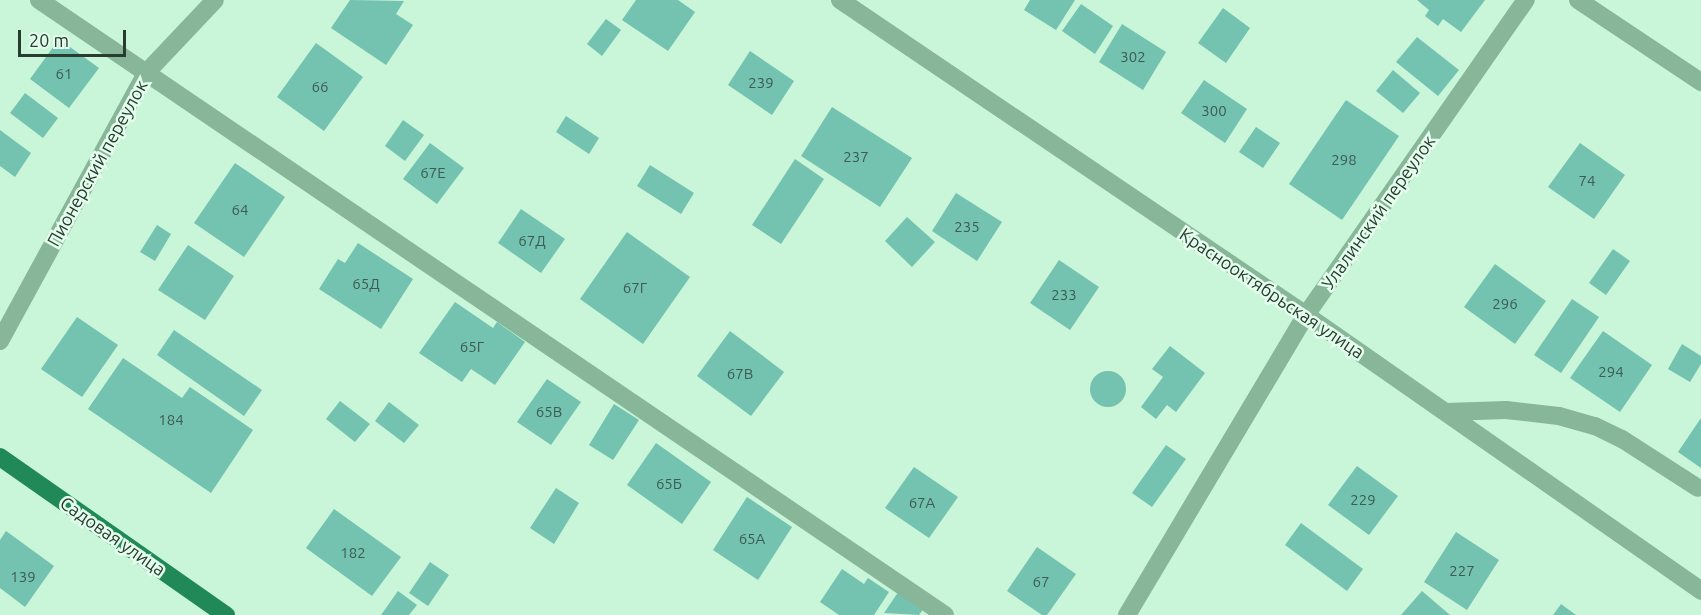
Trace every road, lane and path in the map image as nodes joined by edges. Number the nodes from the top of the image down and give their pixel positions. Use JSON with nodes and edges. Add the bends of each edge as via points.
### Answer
{"nodes":[{"id":1,"x":39,"y":0,"type":"edge"},
{"id":2,"x":215,"y":0,"type":"edge"},
{"id":3,"x":840,"y":0,"type":"edge"},
{"id":4,"x":1526,"y":0,"type":"edge"},
{"id":5,"x":1578,"y":0,"type":"edge"},
{"id":6,"x":146,"y":73,"type":"junction"},
{"id":7,"x":1701,"y":82,"type":"edge"},
{"id":8,"x":1306,"y":315,"type":"junction"},
{"id":9,"x":0,"y":341,"type":"edge"},
{"id":10,"x":1446,"y":412,"type":"junction"},
{"id":11,"x":0,"y":457,"type":"edge"},
{"id":12,"x":1698,"y":488,"type":"dead end"},
{"id":13,"x":1701,"y":591,"type":"edge"},
{"id":14,"x":226,"y":615,"type":"edge"},
{"id":15,"x":945,"y":615,"type":"edge"},
{"id":16,"x":1127,"y":615,"type":"edge"}],
"edges":[{"from":1,"to":6,"type":"street"},
{"from":2,"to":6,"type":"street","name":"Пионерский переулок"},
{"from":3,"to":8,"type":"street","name":"Краснооктябрьская улица"},
{"from":4,"to":8,"type":"street","name":"Улалинский переулок"},
{"from":5,"to":7,"type":"street"},
{"from":6,"to":9,"type":"street","name":"Пионерский переулок"},
{"from":6,"to":15,"type":"street"},
{"from":8,"to":10,"type":"street","name":"Краснооктябрьская улица"},
{"from":8,"to":16,"type":"street","name":"Улалинский переулок"},
{"from":10,"to":12,"type":"street","via":[[1506,410],[1559,416],[1595,426]]},
{"from":10,"to":13,"type":"street","name":"Краснооктябрьская улица"},
{"from":11,"to":14,"type":"main road","name":"Садовая улица"}]}
